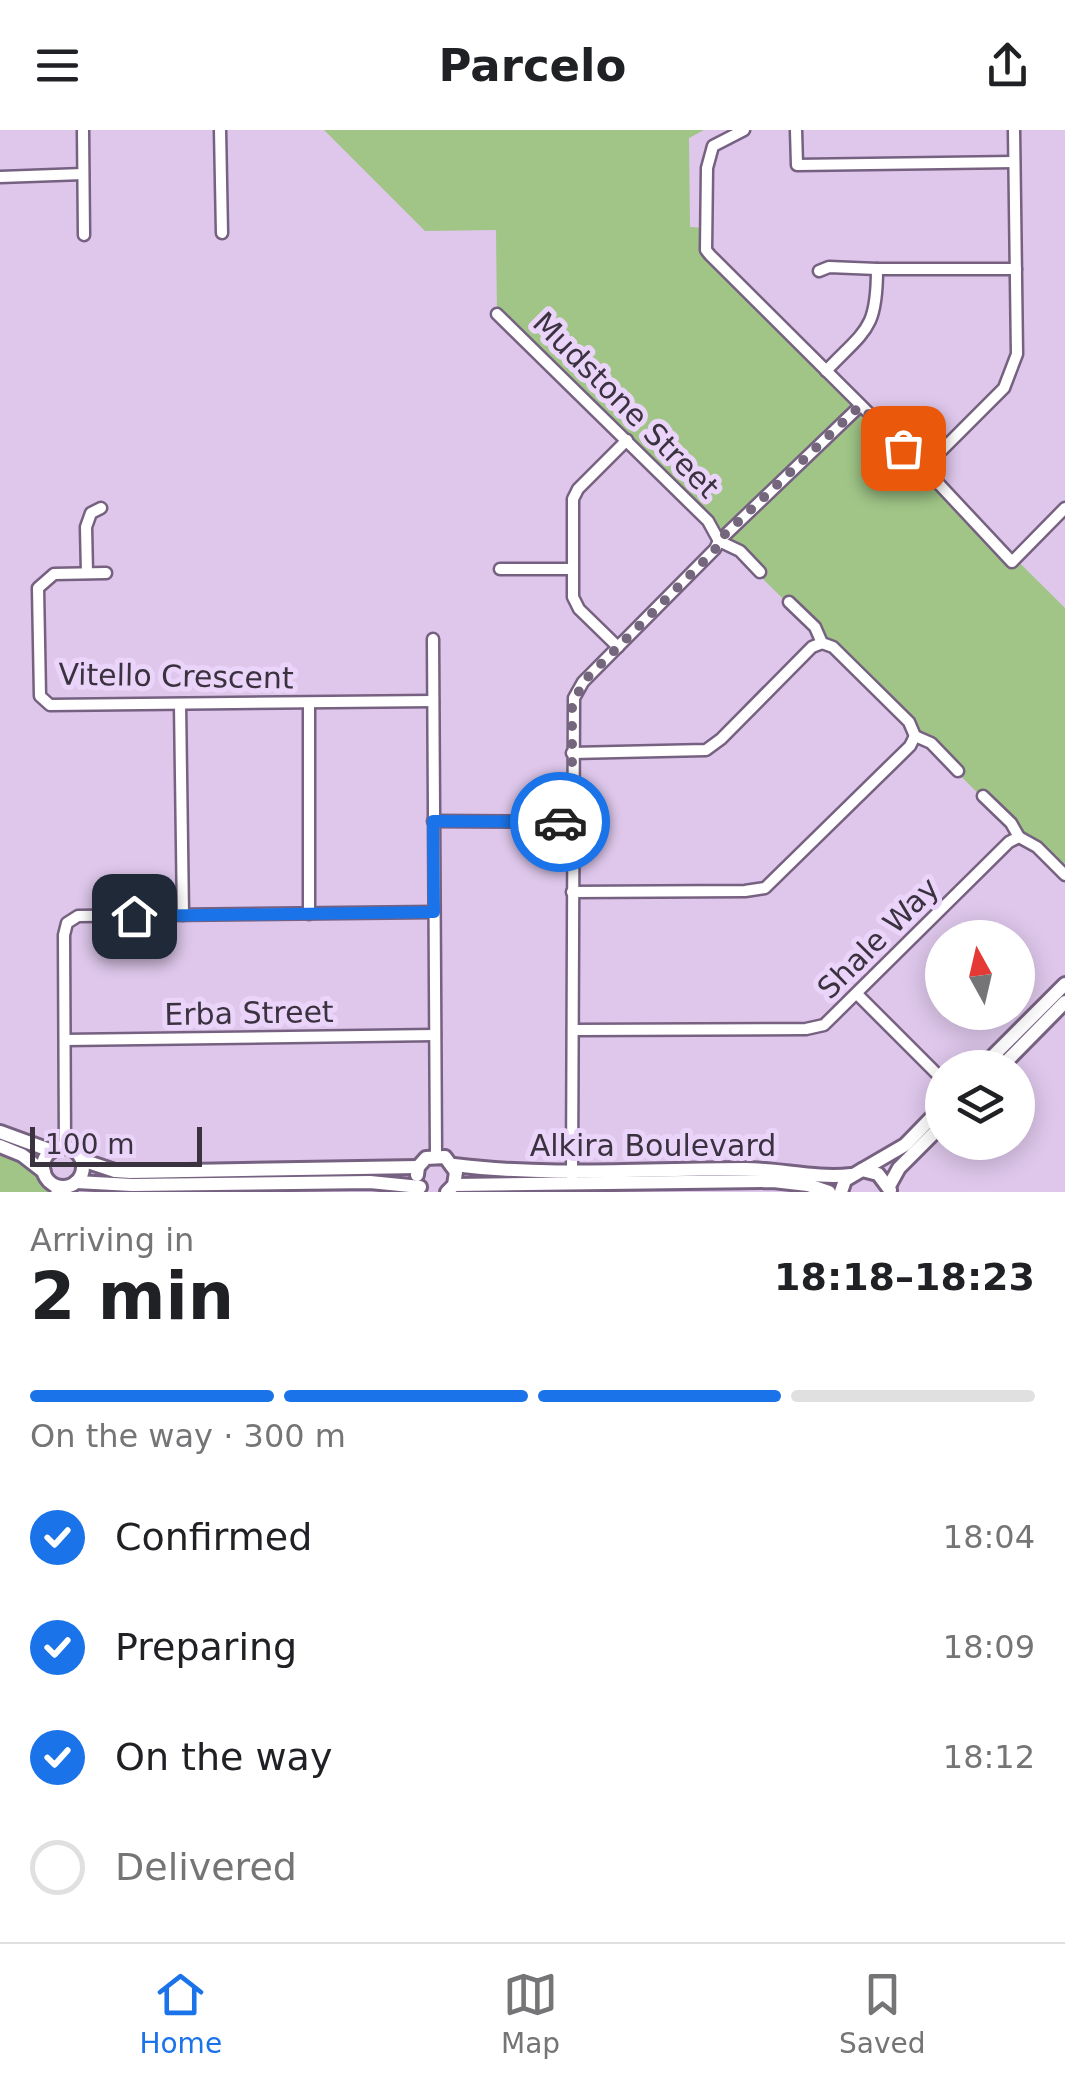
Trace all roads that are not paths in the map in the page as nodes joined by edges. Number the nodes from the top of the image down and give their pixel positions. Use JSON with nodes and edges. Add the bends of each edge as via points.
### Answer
{"nodes":[{"id":1,"x":82,"y":130,"type":"edge"},
{"id":2,"x":220,"y":130,"type":"edge"},
{"id":3,"x":744,"y":130,"type":"edge"},
{"id":4,"x":796,"y":130,"type":"edge"},
{"id":5,"x":1014,"y":130,"type":"edge"},
{"id":6,"x":1014,"y":162,"type":"junction"},
{"id":7,"x":83,"y":174,"type":"junction"},
{"id":8,"x":0,"y":176,"type":"edge"},
{"id":9,"x":222,"y":234,"type":"dead end"},
{"id":10,"x":84,"y":235,"type":"dead end"},
{"id":11,"x":878,"y":269,"type":"junction"},
{"id":12,"x":1016,"y":269,"type":"junction"},
{"id":13,"x":819,"y":271,"type":"dead end"},
{"id":14,"x":498,"y":314,"type":"dead end"},
{"id":15,"x":826,"y":370,"type":"junction"},
{"id":16,"x":860,"y":406,"type":"junction"},
{"id":17,"x":627,"y":440,"type":"junction"},
{"id":18,"x":924,"y":468,"type":"junction"},
{"id":19,"x":101,"y":508,"type":"dead end"},
{"id":20,"x":1065,"y":508,"type":"edge"},
{"id":21,"x":719,"y":540,"type":"junction"},
{"id":22,"x":500,"y":569,"type":"dead end"},
{"id":23,"x":571,"y":569,"type":"junction"},
{"id":24,"x":760,"y":572,"type":"dead end"},
{"id":25,"x":86,"y":573,"type":"junction"},
{"id":26,"x":106,"y":573,"type":"dead end"},
{"id":27,"x":789,"y":602,"type":"dead end"},
{"id":28,"x":432,"y":638,"type":"dead end"},
{"id":29,"x":822,"y":642,"type":"junction"},
{"id":30,"x":618,"y":647,"type":"junction"},
{"id":31,"x":433,"y":701,"type":"junction"},
{"id":32,"x":309,"y":703,"type":"junction"},
{"id":33,"x":180,"y":704,"type":"junction"},
{"id":34,"x":916,"y":736,"type":"junction"},
{"id":35,"x":572,"y":753,"type":"junction"},
{"id":36,"x":958,"y":771,"type":"dead end"},
{"id":37,"x":983,"y":796,"type":"dead end"},
{"id":38,"x":433,"y":821,"type":"junction"},
{"id":39,"x":572,"y":822,"type":"junction"},
{"id":40,"x":1018,"y":837,"type":"junction"},
{"id":41,"x":1065,"y":875,"type":"edge"},
{"id":42,"x":572,"y":892,"type":"junction"},
{"id":43,"x":434,"y":912,"type":"junction"},
{"id":44,"x":309,"y":914,"type":"junction"},
{"id":45,"x":184,"y":915,"type":"junction"},
{"id":46,"x":1065,"y":984,"type":"edge"},
{"id":47,"x":858,"y":995,"type":"junction"},
{"id":48,"x":1065,"y":1002,"type":"edge"},
{"id":49,"x":572,"y":1030,"type":"junction"},
{"id":50,"x":435,"y":1034,"type":"junction"},
{"id":51,"x":65,"y":1040,"type":"junction"},
{"id":52,"x":999,"y":1050,"type":"edge"},
{"id":53,"x":1018,"y":1050,"type":"edge"},
{"id":54,"x":925,"y":1061,"type":"edge"},
{"id":55,"x":925,"y":1123,"type":"edge"},
{"id":56,"x":0,"y":1132,"type":"edge"},
{"id":57,"x":925,"y":1142,"type":"edge"},
{"id":58,"x":0,"y":1146,"type":"edge"},
{"id":59,"x":58,"y":1149,"type":"junction"},
{"id":60,"x":436,"y":1155,"type":"junction"},
{"id":61,"x":82,"y":1160,"type":"junction"},
{"id":62,"x":454,"y":1165,"type":"junction"},
{"id":63,"x":418,"y":1167,"type":"junction"},
{"id":64,"x":44,"y":1172,"type":"junction"},
{"id":65,"x":857,"y":1172,"type":"junction"},
{"id":66,"x":572,"y":1176,"type":"junction"},
{"id":67,"x":74,"y":1186,"type":"edge"},
{"id":68,"x":731,"y":1187,"type":"edge"},
{"id":69,"x":177,"y":1188,"type":"edge"},
{"id":70,"x":302,"y":1188,"type":"edge"},
{"id":71,"x":56,"y":1189,"type":"edge"},
{"id":72,"x":423,"y":1189,"type":"edge"},
{"id":73,"x":890,"y":1189,"type":"edge"},
{"id":74,"x":449,"y":1190,"type":"edge"},
{"id":75,"x":829,"y":1192,"type":"edge"},
{"id":76,"x":840,"y":1192,"type":"edge"}],
"edges":[{"from":1,"to":7,"type":"street"},
{"from":2,"to":9,"type":"street"},
{"from":3,"to":15,"type":"street","via":[[713,146],[706,168],[706,250]]},
{"from":4,"to":6,"type":"street","via":[[796,165]]},
{"from":5,"to":6,"type":"street"},
{"from":6,"to":12,"type":"street"},
{"from":7,"to":8,"type":"street"},
{"from":7,"to":10,"type":"street"},
{"from":11,"to":12,"type":"street"},
{"from":11,"to":13,"type":"street"},
{"from":11,"to":15,"type":"street","via":[[871,324]]},
{"from":12,"to":18,"type":"street","via":[[1017,354],[1010,376]]},
{"from":14,"to":17,"type":"street","name":"Mudstone Street"},
{"from":15,"to":16,"type":"street"},
{"from":16,"to":18,"type":"street"},
{"from":16,"to":21,"type":"street"},
{"from":17,"to":21,"type":"street","name":"Mudstone Street","via":[[714,527]]},
{"from":17,"to":23,"type":"street","via":[[574,493]]},
{"from":18,"to":20,"type":"street","via":[[1012,562]]},
{"from":19,"to":25,"type":"street","via":[[91,512],[86,528]]},
{"from":21,"to":24,"type":"street","name":"Mudstone Street"},
{"from":21,"to":30,"type":"street"},
{"from":22,"to":23,"type":"street"},
{"from":23,"to":30,"type":"street","via":[[575,603]]},
{"from":25,"to":26,"type":"street","name":"Vitello Crescent"},
{"from":25,"to":33,"type":"street","name":"Vitello Crescent","via":[[54,574],[38,588],[40,696],[50,705]]},
{"from":27,"to":29,"type":"street"},
{"from":28,"to":31,"type":"street"},
{"from":29,"to":34,"type":"street","via":[[872,683]]},
{"from":29,"to":35,"type":"street","via":[[706,750]]},
{"from":30,"to":35,"type":"street","via":[[574,698]]},
{"from":31,"to":32,"type":"street","name":"Vitello Crescent"},
{"from":31,"to":38,"type":"street"},
{"from":32,"to":33,"type":"street","name":"Vitello Crescent"},
{"from":32,"to":44,"type":"street"},
{"from":33,"to":45,"type":"street"},
{"from":34,"to":36,"type":"street"},
{"from":34,"to":42,"type":"street","via":[[765,888]]},
{"from":35,"to":39,"type":"street"},
{"from":37,"to":40,"type":"street"},
{"from":38,"to":39,"type":"street"},
{"from":38,"to":43,"type":"street"},
{"from":39,"to":42,"type":"street"},
{"from":40,"to":41,"type":"street"},
{"from":40,"to":47,"type":"street","name":"Shale Way"},
{"from":42,"to":49,"type":"street"},
{"from":43,"to":44,"type":"street"},
{"from":43,"to":50,"type":"street"},
{"from":44,"to":45,"type":"street"},
{"from":45,"to":51,"type":"street","via":[[78,916],[68,923]]},
{"from":46,"to":52,"type":"street"},
{"from":47,"to":49,"type":"street","name":"Shale Way","via":[[824,1025],[806,1030]]},
{"from":47,"to":54,"type":"street"},
{"from":48,"to":53,"type":"street"},
{"from":49,"to":66,"type":"street"},
{"from":50,"to":51,"type":"street","name":"Erba Street"},
{"from":50,"to":60,"type":"street"},
{"from":51,"to":59,"type":"street"},
{"from":55,"to":65,"type":"street","via":[[905,1144]]},
{"from":56,"to":59,"type":"street"},
{"from":57,"to":73,"type":"street","via":[[899,1168]]},
{"from":58,"to":64,"type":"street"},
{"from":59,"to":61,"type":"street"},
{"from":59,"to":64,"type":"street","via":[[44,1160]]},
{"from":60,"to":62,"type":"street"},
{"from":60,"to":63,"type":"street"},
{"from":61,"to":63,"type":"street","via":[[131,1172]]},
{"from":61,"to":67,"type":"street"},
{"from":62,"to":66,"type":"street","name":"Alkira Boulevard"},
{"from":62,"to":74,"type":"street"},
{"from":63,"to":72,"type":"street"},
{"from":64,"to":71,"type":"street"},
{"from":65,"to":66,"type":"street","name":"Alkira Boulevard"},
{"from":65,"to":73,"type":"street","via":[[878,1174]]},
{"from":65,"to":76,"type":"street"},
{"from":66,"to":68,"type":"street","name":"Alkira Boulevard"},
{"from":66,"to":74,"type":"street","name":"Alkira Boulevard"},
{"from":67,"to":69,"type":"street"},
{"from":67,"to":71,"type":"street"},
{"from":68,"to":75,"type":"street","name":"Alkira Boulevard","via":[[792,1182]]},
{"from":69,"to":70,"type":"street"},
{"from":70,"to":72,"type":"street","via":[[370,1182]]}]}
